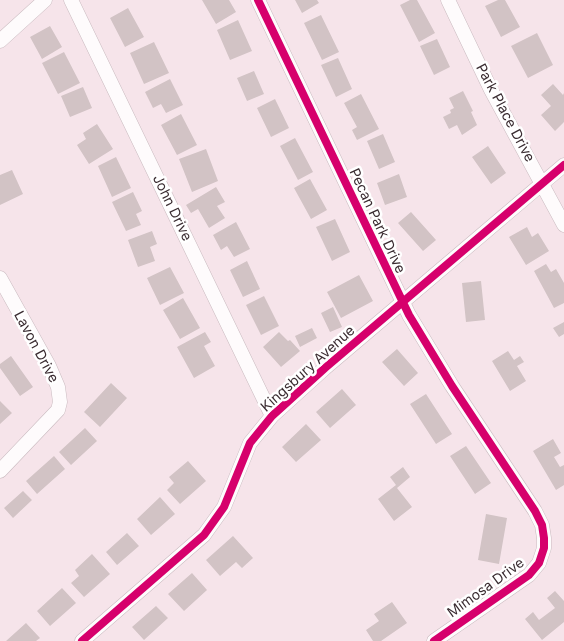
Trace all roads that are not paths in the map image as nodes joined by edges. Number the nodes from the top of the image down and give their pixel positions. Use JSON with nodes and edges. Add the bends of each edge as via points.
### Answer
{"nodes":[{"id":1,"x":45,"y":0,"type":"edge"},
{"id":2,"x":71,"y":0,"type":"edge"},
{"id":3,"x":258,"y":0,"type":"edge"},
{"id":4,"x":448,"y":0,"type":"edge"},
{"id":5,"x":0,"y":41,"type":"edge"},
{"id":6,"x":564,"y":164,"type":"edge"},
{"id":7,"x":542,"y":184,"type":"junction"},
{"id":8,"x":564,"y":225,"type":"edge"},
{"id":9,"x":0,"y":278,"type":"edge"},
{"id":10,"x":402,"y":302,"type":"junction"},
{"id":11,"x":272,"y":416,"type":"junction"},
{"id":12,"x":0,"y":471,"type":"edge"},
{"id":13,"x":544,"y":548,"type":"joint"},
{"id":14,"x":82,"y":641,"type":"edge"},
{"id":15,"x":434,"y":641,"type":"edge"}],
"edges":[{"from":1,"to":5,"type":"street"},
{"from":2,"to":11,"type":"street","name":"John Drive"},
{"from":3,"to":10,"type":"street","name":"Pecan Park Drive"},
{"from":4,"to":7,"type":"street","name":"Park Place Drive","via":[[491,90]]},
{"from":6,"to":7,"type":"street","name":"Kingsbury Avenue"},
{"from":7,"to":8,"type":"street","name":"Park Place Drive"},
{"from":7,"to":10,"type":"street","name":"Kingsbury Avenue"},
{"from":9,"to":12,"type":"street","name":"Lavon Drive","via":[[49,366],[60,402],[58,410]]},
{"from":10,"to":11,"type":"street","name":"Kingsbury Avenue"},
{"from":10,"to":13,"type":"street","name":"Pecan Park Drive","via":[[452,386],[535,511],[542,525]]},
{"from":11,"to":14,"type":"street","name":"Kingsbury Avenue","via":[[250,443],[224,507],[204,535]]},
{"from":13,"to":15,"type":"street","name":"Mimosa Drive","via":[[539,563],[529,574]]}]}
